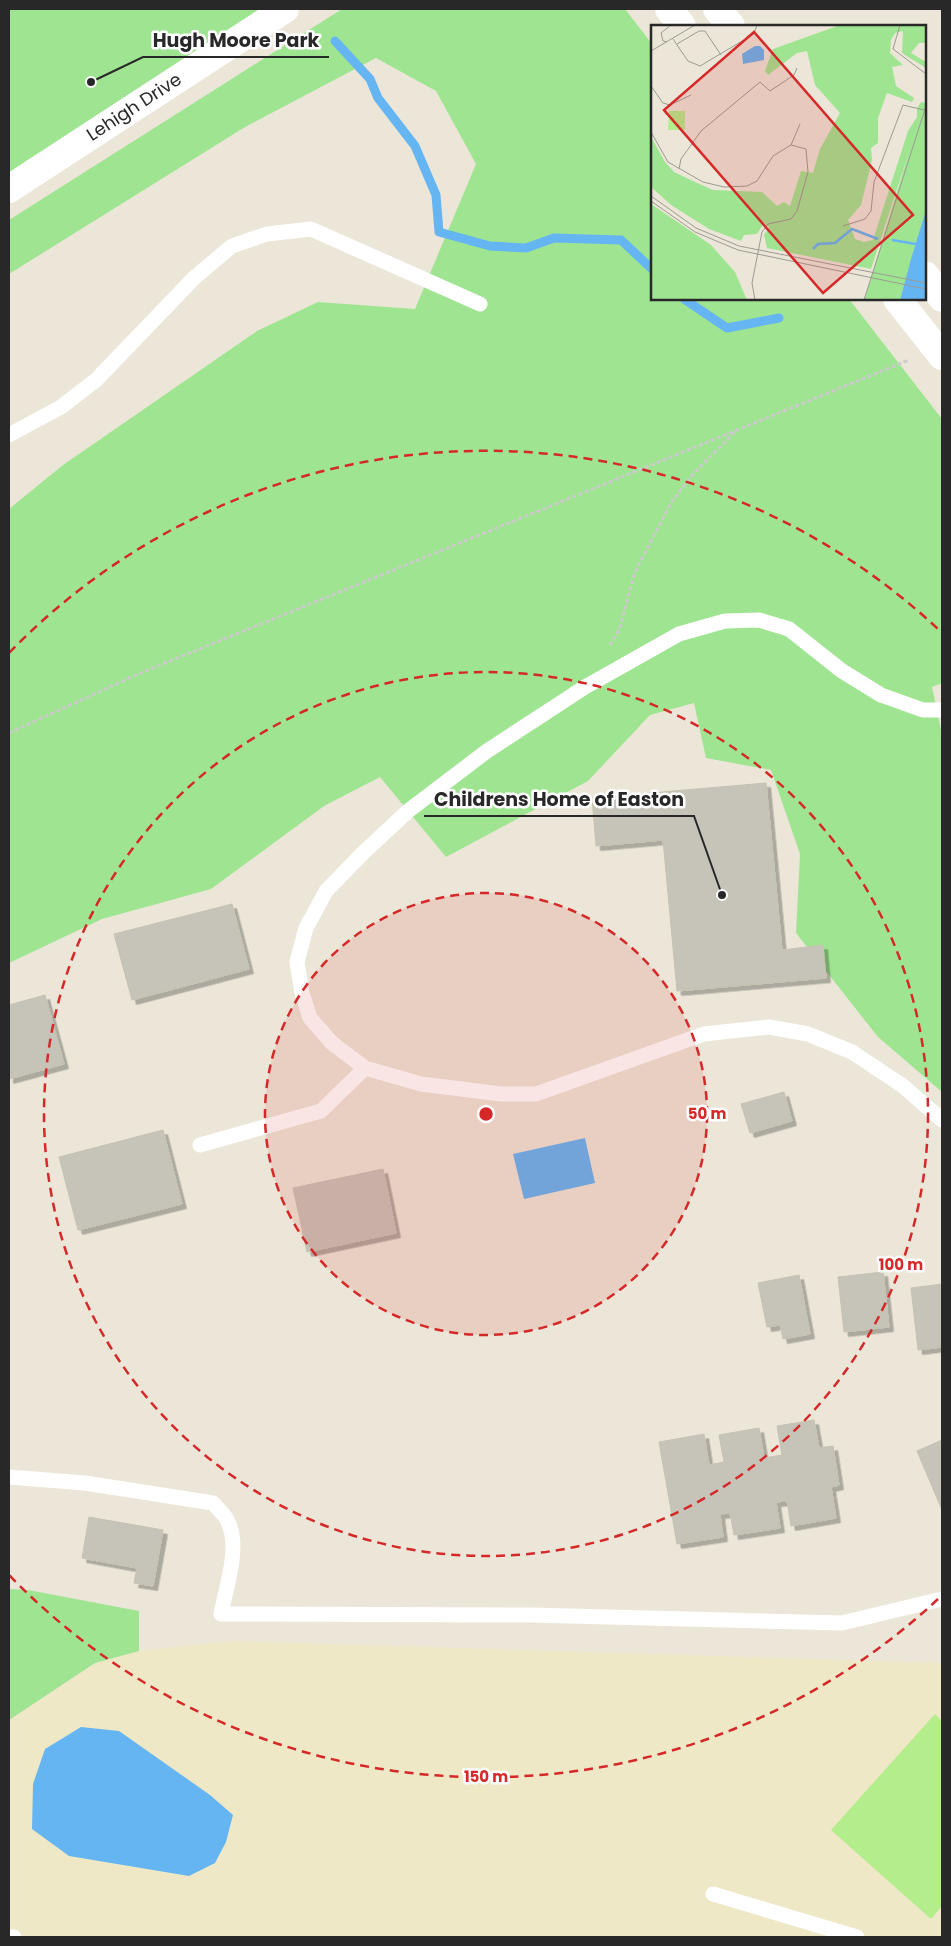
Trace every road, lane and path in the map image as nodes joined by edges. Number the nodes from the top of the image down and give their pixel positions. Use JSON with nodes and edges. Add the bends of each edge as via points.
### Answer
{"nodes":[{"id":1,"x":285,"y":9,"type":"edge"},
{"id":2,"x":717,"y":9,"type":"edge"},
{"id":3,"x":730,"y":25,"type":"edge"},
{"id":4,"x":9,"y":189,"type":"edge"},
{"id":5,"x":926,"y":276,"type":"edge"},
{"id":6,"x":942,"y":298,"type":"edge"},
{"id":7,"x":898,"y":300,"type":"edge"},
{"id":8,"x":480,"y":304,"type":"dead end"},
{"id":9,"x":942,"y":356,"type":"edge"},
{"id":10,"x":916,"y":357,"type":"dead end"},
{"id":11,"x":737,"y":430,"type":"junction"},
{"id":12,"x":9,"y":435,"type":"edge"},
{"id":13,"x":609,"y":646,"type":"dead end"},
{"id":14,"x":942,"y":710,"type":"edge"},
{"id":15,"x":9,"y":733,"type":"edge"},
{"id":16,"x":365,"y":1068,"type":"junction"},
{"id":17,"x":942,"y":1120,"type":"edge"},
{"id":18,"x":200,"y":1145,"type":"dead end"},
{"id":19,"x":9,"y":1477,"type":"edge"},
{"id":20,"x":942,"y":1599,"type":"edge"},
{"id":21,"x":712,"y":1894,"type":"dead end"},
{"id":22,"x":857,"y":1937,"type":"edge"}],
"edges":[{"from":1,"to":4,"type":"street","name":"Lehigh Drive"},
{"from":2,"to":3,"type":"street"},
{"from":5,"to":6,"type":"street"},
{"from":7,"to":9,"type":"street"},
{"from":8,"to":12,"type":"lane","via":[[311,230],[267,234],[232,246],[195,277],[96,380],[61,407]]},
{"from":10,"to":11,"type":"path"},
{"from":11,"to":13,"type":"path","via":[[693,474],[672,501],[635,572],[619,630]]},
{"from":11,"to":15,"type":"path","via":[[138,674]]},
{"from":14,"to":16,"type":"lane","via":[[922,710],[881,695],[842,671],[789,630],[759,620],[725,621],[679,634],[585,687],[487,751],[408,811],[322,898],[306,928],[297,962],[302,993],[310,1018],[332,1042]]},
{"from":16,"to":17,"type":"lane","via":[[421,1084],[501,1094],[536,1094],[704,1034],[769,1027],[808,1034],[852,1052],[903,1086]]},
{"from":16,"to":18,"type":"lane","via":[[320,1111]]},
{"from":19,"to":20,"type":"lane","via":[[84,1483],[212,1503],[226,1518],[232,1534],[232,1553],[221,1614],[531,1615],[842,1623]]},
{"from":21,"to":22,"type":"lane"}]}
